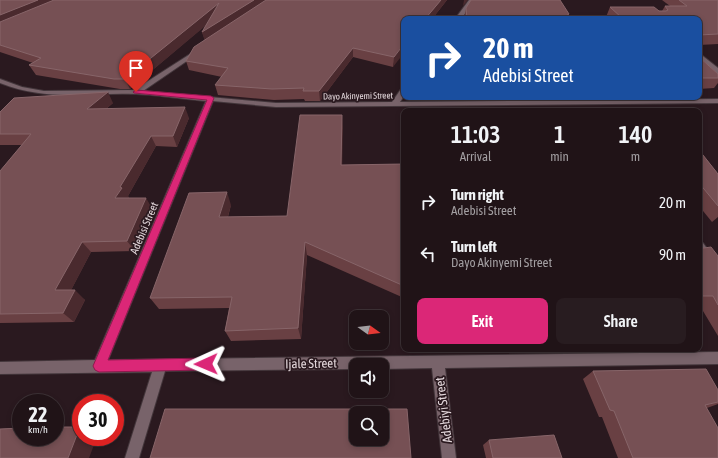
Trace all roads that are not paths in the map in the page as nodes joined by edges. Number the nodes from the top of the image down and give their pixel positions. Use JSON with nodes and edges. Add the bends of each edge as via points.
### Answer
{"nodes":[{"id":1,"x":472,"y":0,"type":"edge"},
{"id":2,"x":460,"y":16,"type":"edge"},
{"id":3,"x":202,"y":48,"type":"edge"},
{"id":4,"x":702,"y":58,"type":"edge"},
{"id":5,"x":718,"y":72,"type":"edge"},
{"id":6,"x":0,"y":81,"type":"edge"},
{"id":7,"x":136,"y":92,"type":"junction"},
{"id":8,"x":401,"y":95,"type":"edge"},
{"id":9,"x":211,"y":98,"type":"junction"},
{"id":10,"x":718,"y":101,"type":"edge"},
{"id":11,"x":596,"y":102,"type":"junction"},
{"id":12,"x":394,"y":104,"type":"junction"},
{"id":13,"x":600,"y":108,"type":"edge"},
{"id":14,"x":702,"y":250,"type":"edge"},
{"id":15,"x":718,"y":273,"type":"edge"},
{"id":16,"x":718,"y":358,"type":"edge"},
{"id":17,"x":438,"y":361,"type":"junction"},
{"id":18,"x":160,"y":364,"type":"junction"},
{"id":19,"x":99,"y":366,"type":"junction"},
{"id":20,"x":0,"y":368,"type":"edge"},
{"id":21,"x":132,"y":458,"type":"edge"},
{"id":22,"x":449,"y":458,"type":"edge"}],
"edges":[{"from":1,"to":2,"type":"street"},
{"from":3,"to":7,"type":"street"},
{"from":4,"to":5,"type":"street"},
{"from":6,"to":7,"type":"street","name":"Dayo Akinyemi Street","via":[[20,89],[44,93]]},
{"from":7,"to":9,"type":"street","name":"Dayo Akinyemi Street"},
{"from":8,"to":12,"type":"street"},
{"from":9,"to":12,"type":"street","name":"Dayo Akinyemi Street","via":[[276,105]]},
{"from":9,"to":19,"type":"street","name":"Adebisi Street"},
{"from":10,"to":11,"type":"street","name":"Dayo Akinyemi Street"},
{"from":11,"to":12,"type":"street","name":"Dayo Akinyemi Street"},
{"from":11,"to":13,"type":"street"},
{"from":14,"to":15,"type":"street"},
{"from":16,"to":17,"type":"street","name":"Ijale Street"},
{"from":17,"to":18,"type":"street","name":"Ijale Street"},
{"from":17,"to":22,"type":"street","name":"Adebiyi Street"},
{"from":18,"to":19,"type":"street","name":"Ijale Street"},
{"from":18,"to":21,"type":"street"},
{"from":19,"to":20,"type":"street","name":"Ijale Street"}]}
